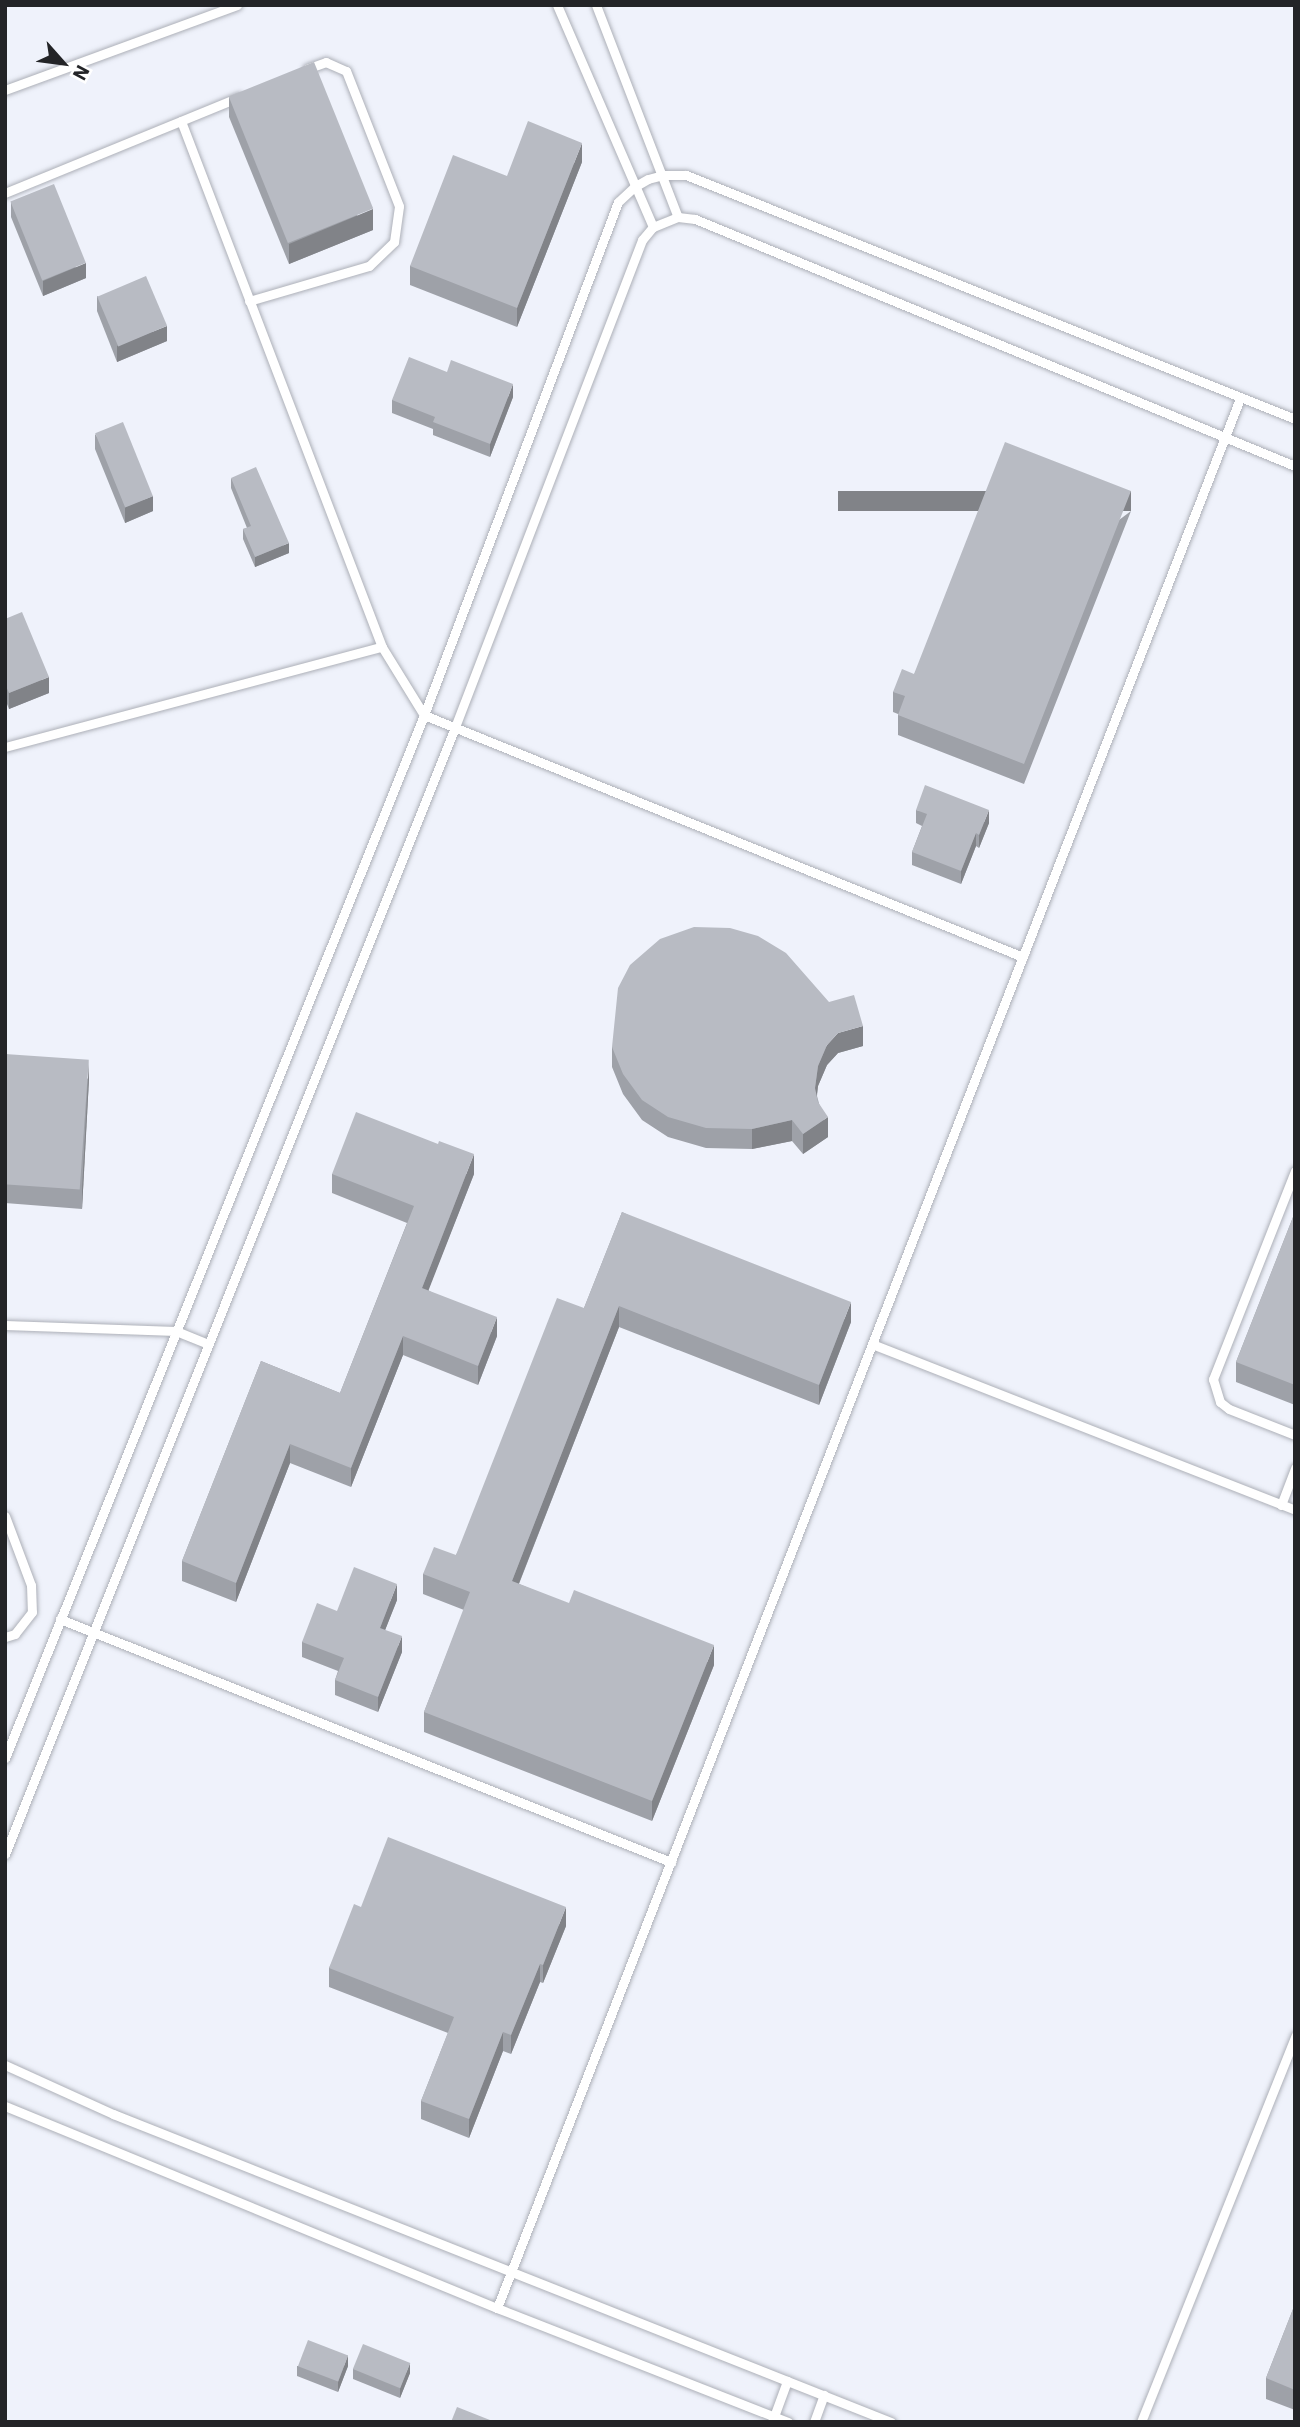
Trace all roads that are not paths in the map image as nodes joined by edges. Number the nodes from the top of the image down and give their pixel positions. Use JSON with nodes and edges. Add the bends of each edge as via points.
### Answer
{"nodes":[{"id":1,"x":237,"y":5,"type":"edge"},
{"id":2,"x":557,"y":5,"type":"edge"},
{"id":3,"x":596,"y":5,"type":"edge"},
{"id":4,"x":302,"y":72,"type":"edge"},
{"id":5,"x":5,"y":90,"type":"edge"},
{"id":6,"x":253,"y":91,"type":"edge"},
{"id":7,"x":181,"y":121,"type":"junction"},
{"id":8,"x":663,"y":175,"type":"junction"},
{"id":9,"x":634,"y":187,"type":"junction"},
{"id":10,"x":5,"y":194,"type":"edge"},
{"id":11,"x":678,"y":217,"type":"junction"},
{"id":12,"x":653,"y":227,"type":"junction"},
{"id":13,"x":249,"y":301,"type":"junction"},
{"id":14,"x":1240,"y":398,"type":"junction"},
{"id":15,"x":1295,"y":419,"type":"edge"},
{"id":16,"x":1225,"y":438,"type":"junction"},
{"id":17,"x":1295,"y":466,"type":"edge"},
{"id":18,"x":382,"y":647,"type":"junction"},
{"id":19,"x":424,"y":715,"type":"junction"},
{"id":20,"x":455,"y":727,"type":"junction"},
{"id":21,"x":5,"y":747,"type":"edge"},
{"id":22,"x":1023,"y":957,"type":"junction"},
{"id":23,"x":1295,"y":1171,"type":"edge"},
{"id":24,"x":5,"y":1325,"type":"edge"},
{"id":25,"x":176,"y":1331,"type":"junction"},
{"id":26,"x":209,"y":1344,"type":"junction"},
{"id":27,"x":872,"y":1344,"type":"junction"},
{"id":28,"x":1295,"y":1435,"type":"edge"},
{"id":29,"x":1295,"y":1468,"type":"edge"},
{"id":30,"x":1281,"y":1505,"type":"junction"},
{"id":31,"x":1295,"y":1510,"type":"edge"},
{"id":32,"x":5,"y":1516,"type":"edge"},
{"id":33,"x":60,"y":1619,"type":"junction"},
{"id":34,"x":95,"y":1631,"type":"junction"},
{"id":35,"x":5,"y":1637,"type":"edge"},
{"id":36,"x":5,"y":1758,"type":"edge"},
{"id":37,"x":5,"y":1854,"type":"edge"},
{"id":38,"x":671,"y":1862,"type":"junction"},
{"id":39,"x":1295,"y":2036,"type":"edge"},
{"id":40,"x":5,"y":2065,"type":"edge"},
{"id":41,"x":5,"y":2106,"type":"edge"},
{"id":42,"x":511,"y":2272,"type":"junction"},
{"id":43,"x":497,"y":2308,"type":"junction"},
{"id":44,"x":787,"y":2381,"type":"junction"},
{"id":45,"x":824,"y":2395,"type":"junction"},
{"id":46,"x":773,"y":2419,"type":"edge"},
{"id":47,"x":788,"y":2422,"type":"edge"},
{"id":48,"x":814,"y":2422,"type":"edge"},
{"id":49,"x":891,"y":2422,"type":"edge"},
{"id":50,"x":1141,"y":2422,"type":"edge"}],
"edges":[{"from":1,"to":5,"type":"lane"},
{"from":2,"to":9,"type":"lane"},
{"from":3,"to":8,"type":"lane"},
{"from":4,"to":13,"type":"lane","via":[[326,62],[346,71],[399,206],[394,242],[369,265]]},
{"from":6,"to":7,"type":"lane"},
{"from":7,"to":10,"type":"lane"},
{"from":7,"to":13,"type":"lane"},
{"from":8,"to":9,"type":"lane"},
{"from":8,"to":11,"type":"lane"},
{"from":8,"to":14,"type":"lane","via":[[686,175]]},
{"from":9,"to":12,"type":"lane"},
{"from":9,"to":19,"type":"lane","via":[[618,202],[609,222]]},
{"from":11,"to":12,"type":"lane"},
{"from":11,"to":16,"type":"lane","via":[[711,225]]},
{"from":12,"to":20,"type":"lane","via":[[642,240]]},
{"from":13,"to":18,"type":"lane"},
{"from":14,"to":15,"type":"lane"},
{"from":14,"to":16,"type":"lane"},
{"from":16,"to":17,"type":"lane"},
{"from":16,"to":22,"type":"lane"},
{"from":18,"to":19,"type":"lane"},
{"from":18,"to":21,"type":"lane"},
{"from":19,"to":20,"type":"lane"},
{"from":19,"to":25,"type":"lane"},
{"from":20,"to":22,"type":"lane"},
{"from":20,"to":26,"type":"lane"},
{"from":22,"to":27,"type":"lane"},
{"from":23,"to":28,"type":"lane","via":[[1213,1379],[1220,1402],[1229,1409]]},
{"from":24,"to":25,"type":"lane"},
{"from":25,"to":26,"type":"lane"},
{"from":25,"to":33,"type":"lane"},
{"from":26,"to":34,"type":"lane"},
{"from":27,"to":30,"type":"lane"},
{"from":27,"to":38,"type":"lane"},
{"from":29,"to":30,"type":"lane"},
{"from":30,"to":31,"type":"lane"},
{"from":32,"to":35,"type":"lane","via":[[31,1585],[32,1612],[15,1634]]},
{"from":33,"to":34,"type":"lane"},
{"from":33,"to":36,"type":"lane"},
{"from":34,"to":37,"type":"lane"},
{"from":34,"to":38,"type":"lane"},
{"from":38,"to":42,"type":"lane"},
{"from":39,"to":50,"type":"lane"},
{"from":40,"to":42,"type":"lane","via":[[113,2114]]},
{"from":41,"to":43,"type":"lane"},
{"from":42,"to":43,"type":"lane"},
{"from":42,"to":44,"type":"lane"},
{"from":43,"to":46,"type":"lane"},
{"from":44,"to":45,"type":"lane"},
{"from":44,"to":46,"type":"lane"},
{"from":45,"to":48,"type":"lane"},
{"from":45,"to":49,"type":"lane"},
{"from":46,"to":47,"type":"lane"}]}
